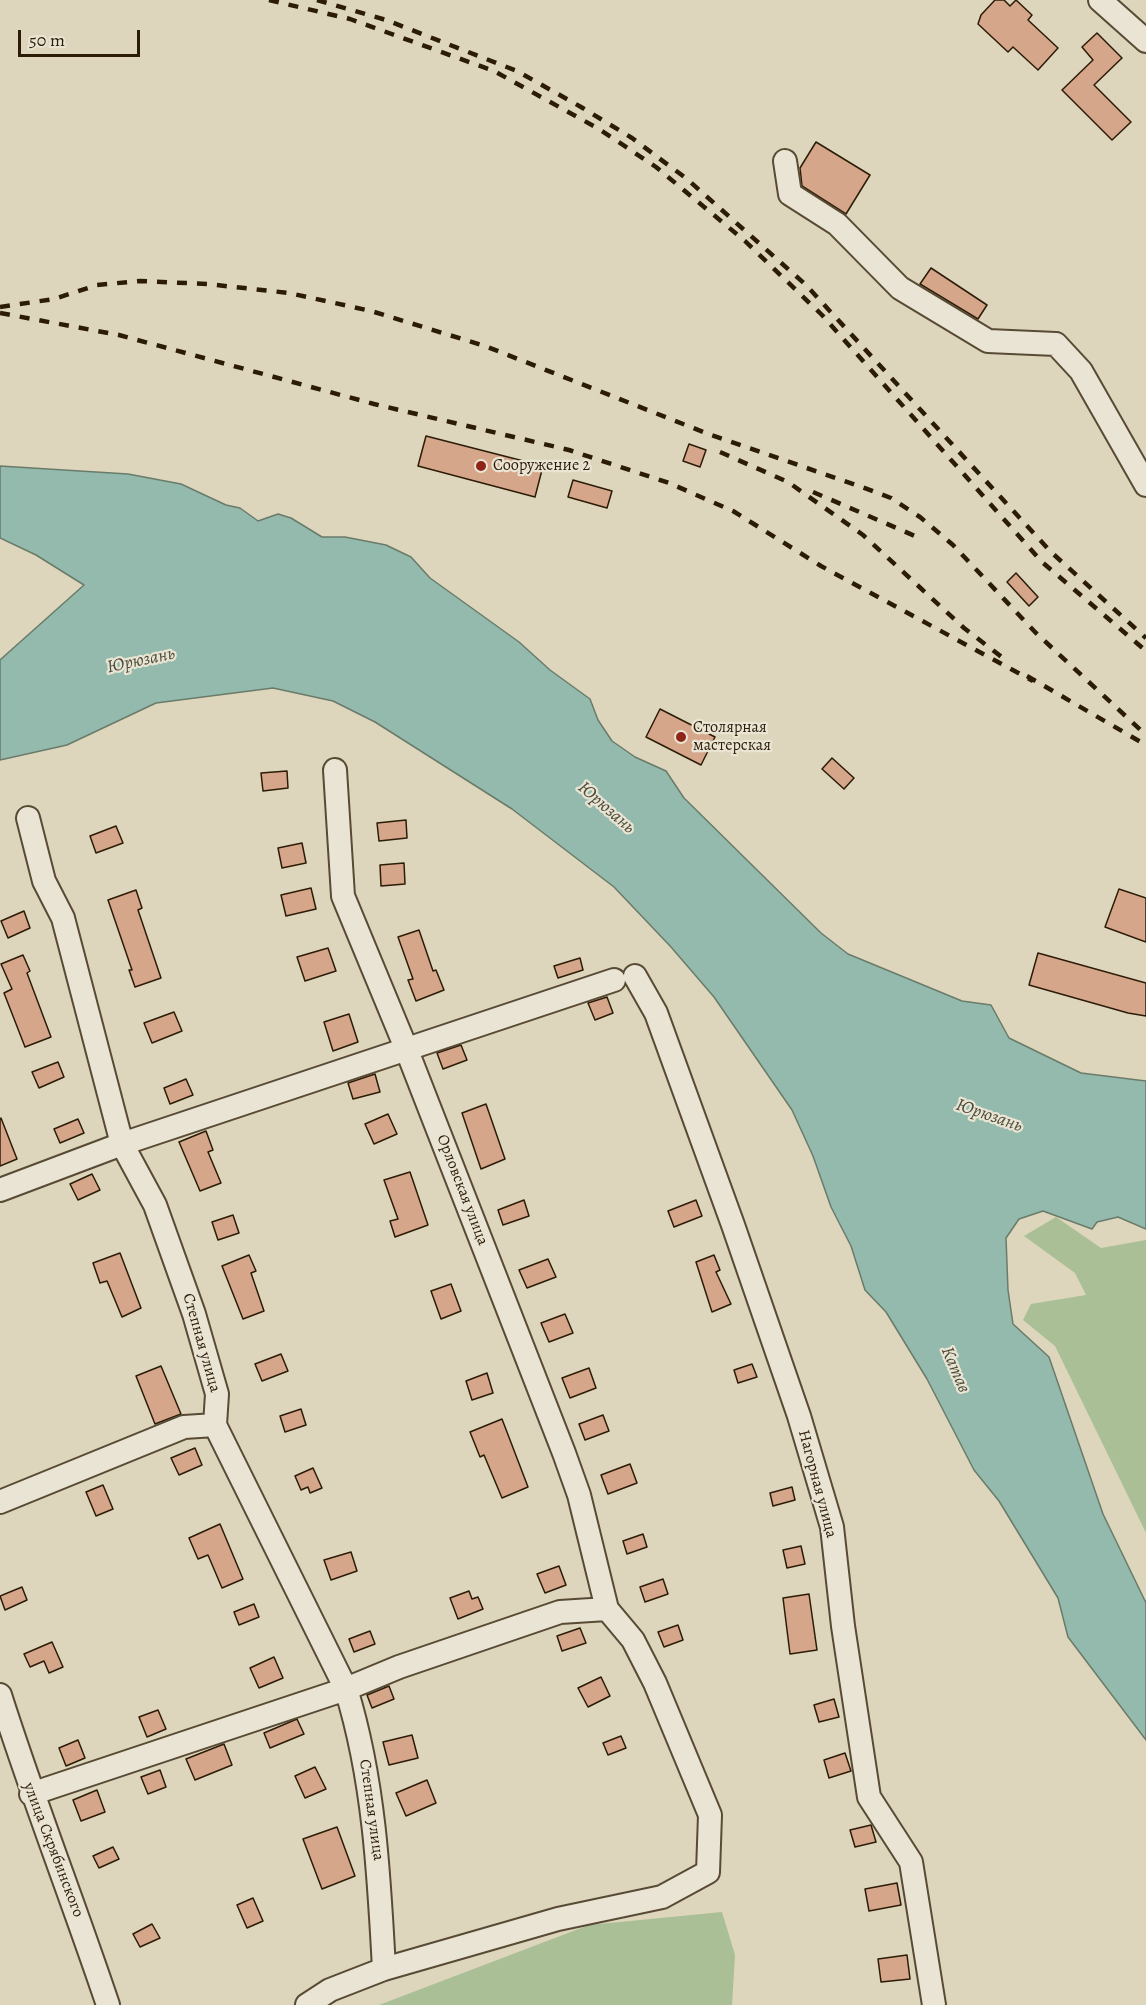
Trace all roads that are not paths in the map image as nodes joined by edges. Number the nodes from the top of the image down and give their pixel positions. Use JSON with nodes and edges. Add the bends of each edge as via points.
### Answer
{"nodes":[{"id":1,"x":1100,"y":0,"type":"edge"},
{"id":2,"x":1146,"y":41,"type":"edge"},
{"id":3,"x":785,"y":161,"type":"dead end"},
{"id":4,"x":1146,"y":485,"type":"edge"},
{"id":5,"x":335,"y":770,"type":"dead end"},
{"id":6,"x":28,"y":818,"type":"dead end"},
{"id":7,"x":406,"y":1048,"type":"junction"},
{"id":8,"x":122,"y":1144,"type":"junction"},
{"id":9,"x":0,"y":1190,"type":"edge"},
{"id":10,"x":215,"y":1425,"type":"junction"},
{"id":11,"x":0,"y":1502,"type":"edge"},
{"id":12,"x":607,"y":1609,"type":"junction"},
{"id":13,"x":346,"y":1689,"type":"junction"},
{"id":14,"x":0,"y":1695,"type":"edge"},
{"id":15,"x":31,"y":1794,"type":"junction"},
{"id":16,"x":384,"y":1969,"type":"junction"},
{"id":17,"x":108,"y":2005,"type":"edge"},
{"id":18,"x":307,"y":2005,"type":"edge"},
{"id":19,"x":934,"y":2005,"type":"edge"}],
"edges":[{"from":1,"to":2,"type":"street"},
{"from":3,"to":4,"type":"street","via":[[790,194],[837,224],[900,288],[988,341],[1056,344],[1081,371]]},
{"from":5,"to":7,"type":"street","name":"Орловская улица","via":[[343,896]]},
{"from":6,"to":8,"type":"street","name":"Степная улица","via":[[44,881],[63,918]]},
{"from":7,"to":8,"type":"street"},
{"from":7,"to":12,"type":"street","name":"Орловская улица","via":[[579,1495]]},
{"from":7,"to":19,"type":"street","name":"Нагорная улица","via":[[625,978],[656,1013],[799,1416],[828,1516],[869,1797],[911,1862]]},
{"from":8,"to":9,"type":"street"},
{"from":8,"to":10,"type":"street","name":"Степная улица","via":[[155,1205],[194,1314],[218,1394]]},
{"from":10,"to":11,"type":"street","via":[[184,1427]]},
{"from":10,"to":13,"type":"street","name":"Степная улица"},
{"from":12,"to":13,"type":"street","via":[[560,1612]]},
{"from":12,"to":16,"type":"street","via":[[633,1640],[655,1683],[710,1815],[708,1872],[662,1897],[558,1919]]},
{"from":13,"to":15,"type":"street"},
{"from":13,"to":16,"type":"street","name":"Степная улица","via":[[362,1748],[379,1864]]},
{"from":14,"to":15,"type":"street","name":"улица Скрябинского"},
{"from":15,"to":17,"type":"street","name":"улица Скрябинского"},
{"from":16,"to":18,"type":"street","via":[[330,1990]]}]}
